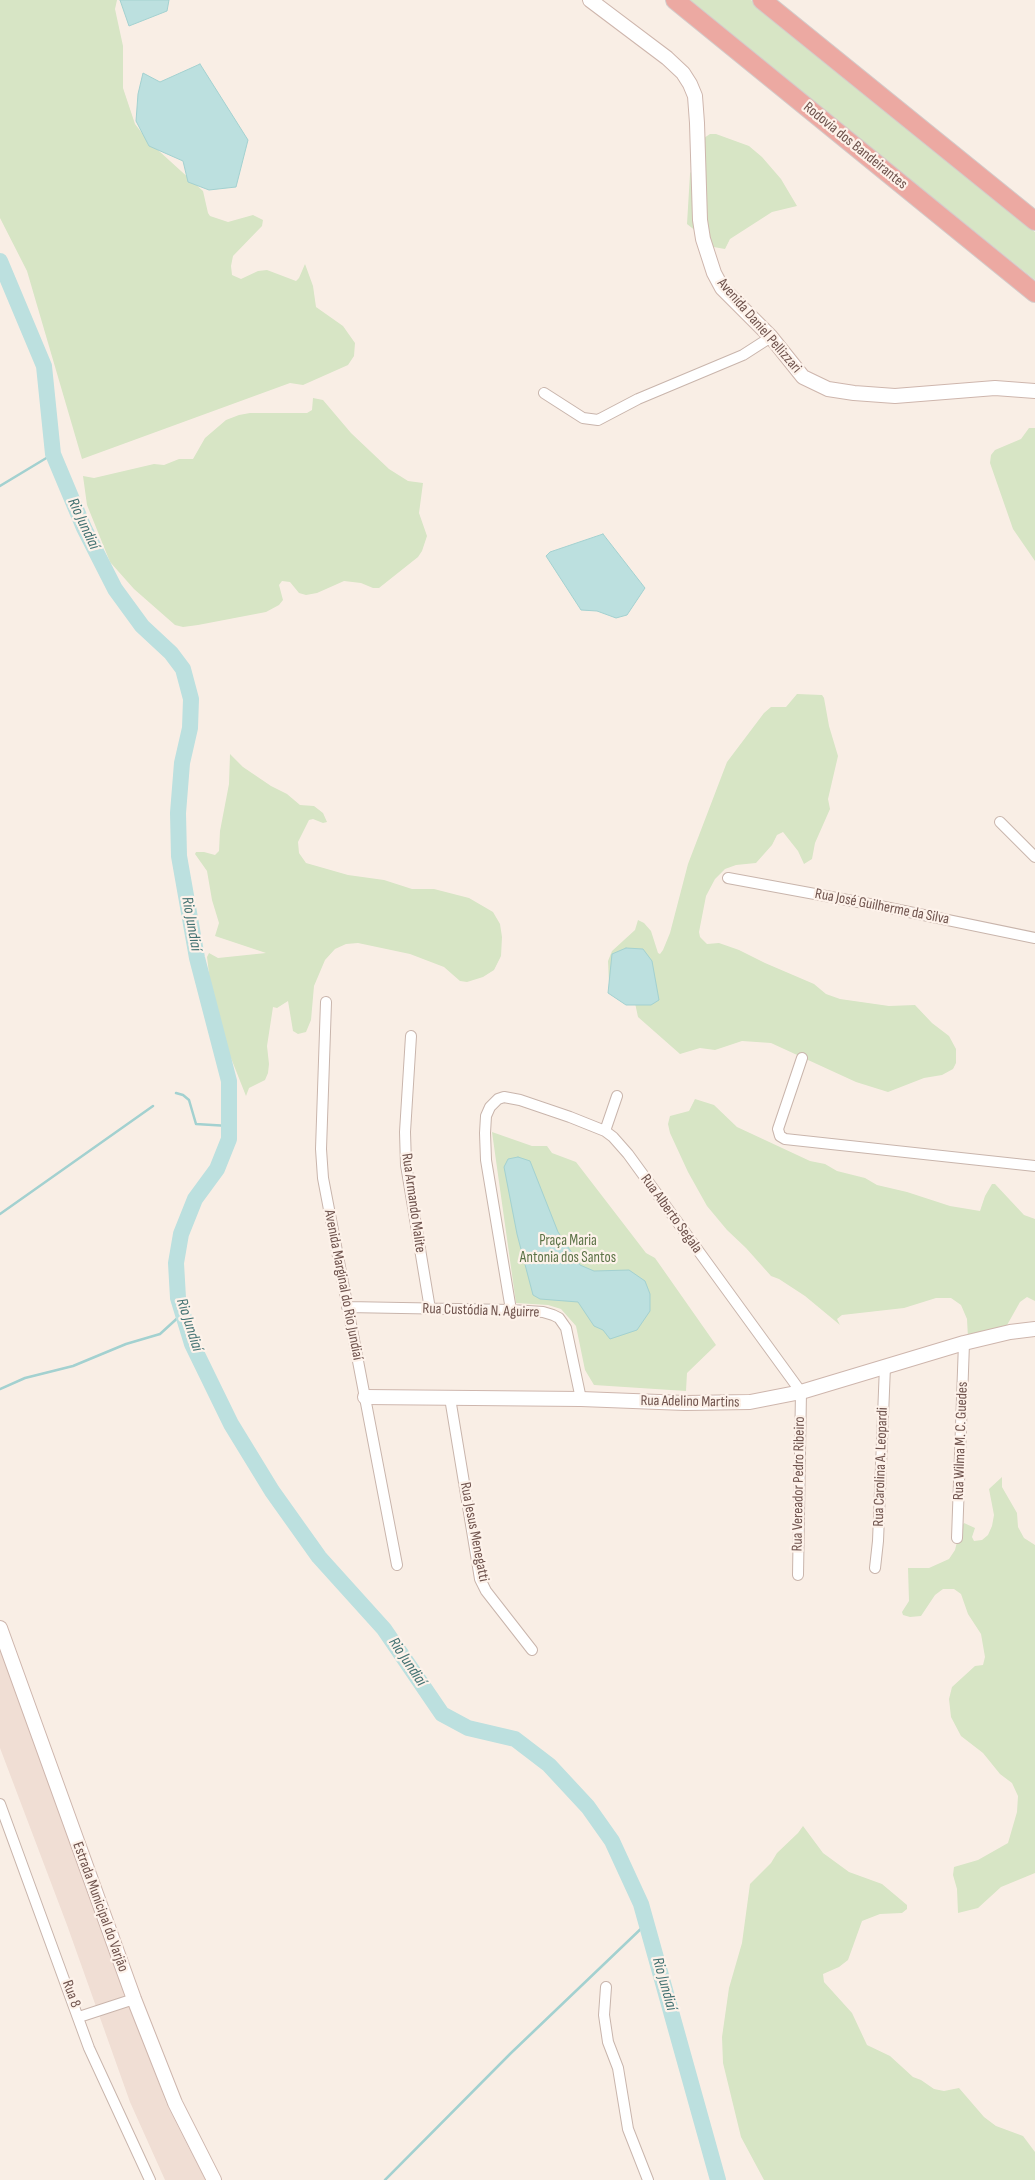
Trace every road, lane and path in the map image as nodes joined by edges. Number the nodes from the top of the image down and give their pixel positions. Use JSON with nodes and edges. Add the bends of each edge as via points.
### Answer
{"nodes":[{"id":1,"x":590,"y":0,"type":"edge"},
{"id":2,"x":675,"y":0,"type":"edge"},
{"id":3,"x":762,"y":0,"type":"edge"},
{"id":4,"x":1035,"y":221,"type":"edge"},
{"id":5,"x":1035,"y":293,"type":"edge"},
{"id":6,"x":771,"y":337,"type":"junction"},
{"id":7,"x":1035,"y":391,"type":"edge"},
{"id":8,"x":544,"y":393,"type":"dead end"},
{"id":9,"x":1000,"y":822,"type":"dead end"},
{"id":10,"x":1035,"y":858,"type":"edge"},
{"id":11,"x":728,"y":878,"type":"dead end"},
{"id":12,"x":1035,"y":938,"type":"edge"},
{"id":13,"x":326,"y":1002,"type":"dead end"},
{"id":14,"x":411,"y":1036,"type":"dead end"},
{"id":15,"x":802,"y":1058,"type":"dead end"},
{"id":16,"x":617,"y":1096,"type":"dead end"},
{"id":17,"x":605,"y":1131,"type":"junction"},
{"id":18,"x":1035,"y":1166,"type":"edge"},
{"id":19,"x":347,"y":1306,"type":"junction"},
{"id":20,"x":430,"y":1308,"type":"junction"},
{"id":21,"x":512,"y":1310,"type":"junction"},
{"id":22,"x":1035,"y":1329,"type":"edge"},
{"id":23,"x":964,"y":1343,"type":"junction"},
{"id":24,"x":885,"y":1366,"type":"junction"},
{"id":25,"x":801,"y":1392,"type":"junction"},
{"id":26,"x":365,"y":1397,"type":"junction"},
{"id":27,"x":450,"y":1398,"type":"junction"},
{"id":28,"x":581,"y":1399,"type":"junction"},
{"id":29,"x":957,"y":1538,"type":"dead end"},
{"id":30,"x":397,"y":1565,"type":"dead end"},
{"id":31,"x":875,"y":1568,"type":"dead end"},
{"id":32,"x":798,"y":1575,"type":"dead end"},
{"id":33,"x":0,"y":1628,"type":"edge"},
{"id":34,"x":532,"y":1650,"type":"dead end"},
{"id":35,"x":0,"y":1804,"type":"edge"},
{"id":36,"x":606,"y":1987,"type":"dead end"},
{"id":37,"x":134,"y":1999,"type":"junction"},
{"id":38,"x":79,"y":2017,"type":"junction"},
{"id":39,"x":150,"y":2180,"type":"edge"},
{"id":40,"x":214,"y":2180,"type":"edge"},
{"id":41,"x":648,"y":2180,"type":"edge"}],
"edges":[{"from":1,"to":6,"type":"street","name":"Avenida Daniel Pellizzari","via":[[668,58],[690,84],[697,123],[700,220],[709,258],[722,288]]},
{"from":2,"to":5,"type":"highway","name":"Rodovia dos Bandeirantes"},
{"from":3,"to":4,"type":"highway"},
{"from":6,"to":7,"type":"street","name":"Avenida Daniel Pellizzari","via":[[803,376],[828,389],[895,396],[996,388]]},
{"from":6,"to":8,"type":"street","via":[[743,355],[638,399],[598,420],[584,418]]},
{"from":9,"to":10,"type":"street"},
{"from":11,"to":12,"type":"street","name":"Rua José Guilherme da Silva"},
{"from":13,"to":19,"type":"street","name":"Avenida Marginal do Rio Jundiaí","via":[[323,1178]]},
{"from":14,"to":20,"type":"street","name":"Rua Armando Malite","via":[[406,1165]]},
{"from":15,"to":18,"type":"street","via":[[778,1129],[785,1139]]},
{"from":16,"to":17,"type":"street"},
{"from":17,"to":21,"type":"street","name":"Rua Alberto Segala","via":[[511,1097],[498,1099],[490,1107],[486,1116],[485,1142]]},
{"from":17,"to":25,"type":"street","name":"Rua Alberto Segala","via":[[628,1154]]},
{"from":19,"to":20,"type":"street","name":"Rua Custódia N. Aguirre"},
{"from":19,"to":26,"type":"street","name":"Avenida Marginal do Rio Jundiaí"},
{"from":20,"to":21,"type":"street","name":"Rua Custódia N. Aguirre"},
{"from":21,"to":28,"type":"street","name":"Rua Custódia N. Aguirre","via":[[543,1312],[558,1318],[566,1328]]},
{"from":22,"to":23,"type":"street","name":"Rua Adelino Martins"},
{"from":23,"to":24,"type":"street","name":"Rua Adelino Martins"},
{"from":23,"to":29,"type":"street","name":"Rua Wilma M. C. Guedes"},
{"from":24,"to":25,"type":"street","name":"Rua Adelino Martins"},
{"from":24,"to":31,"type":"street","name":"Rua Carolina A. Leopardi"},
{"from":25,"to":28,"type":"street","name":"Rua Adelino Martins","via":[[735,1404]]},
{"from":25,"to":32,"type":"street","name":"Rua Vereador Pedro Ribeiro"},
{"from":26,"to":27,"type":"street","name":"Rua Adelino Martins"},
{"from":26,"to":30,"type":"street","name":"Avenida Marginal do Rio Jundiaí"},
{"from":27,"to":28,"type":"street","name":"Rua Adelino Martins"},
{"from":27,"to":34,"type":"street","name":"Rua Jesus Menegatti","via":[[480,1579],[486,1592]]},
{"from":33,"to":37,"type":"street","name":"Estrada Municipal do Varjão"},
{"from":35,"to":38,"type":"street","name":"Rua 8"},
{"from":36,"to":41,"type":"street","via":[[604,2015],[608,2042],[618,2068],[628,2129]]},
{"from":37,"to":38,"type":"street"},
{"from":37,"to":40,"type":"street","name":"Estrada Municipal do Varjão","via":[[174,2103]]},
{"from":38,"to":39,"type":"street","name":"Rua 8","via":[[100,2076]]}]}
